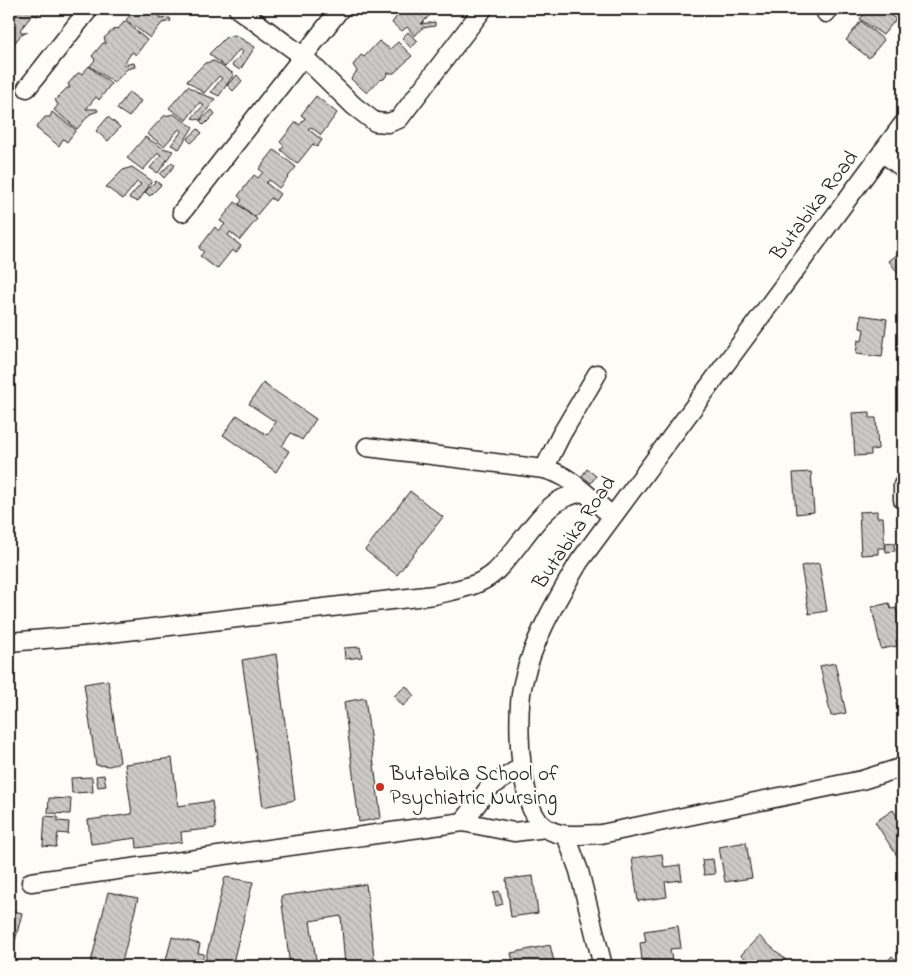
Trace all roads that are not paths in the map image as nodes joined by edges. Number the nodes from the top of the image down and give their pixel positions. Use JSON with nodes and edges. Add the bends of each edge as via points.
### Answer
{"nodes":[{"id":1,"x":89,"y":9,"type":"edge"},
{"id":2,"x":238,"y":9,"type":"edge"},
{"id":3,"x":340,"y":9,"type":"edge"},
{"id":4,"x":484,"y":9,"type":"edge"},
{"id":5,"x":304,"y":57,"type":"junction"},
{"id":6,"x":28,"y":88,"type":"dead end"},
{"id":7,"x":903,"y":124,"type":"edge"},
{"id":8,"x":882,"y":152,"type":"junction"},
{"id":9,"x":903,"y":168,"type":"edge"},
{"id":10,"x":182,"y":212,"type":"dead end"},
{"id":11,"x":597,"y":374,"type":"dead end"},
{"id":12,"x":367,"y":447,"type":"dead end"},
{"id":13,"x":544,"y":469,"type":"junction"},
{"id":14,"x":903,"y":485,"type":"edge"},
{"id":15,"x":583,"y":492,"type":"junction"},
{"id":16,"x":903,"y":500,"type":"edge"},
{"id":17,"x":612,"y":516,"type":"junction"},
{"id":18,"x":9,"y":642,"type":"edge"},
{"id":19,"x":521,"y":767,"type":"junction"},
{"id":20,"x":903,"y":767,"type":"edge"},
{"id":21,"x":463,"y":822,"type":"junction"},
{"id":22,"x":546,"y":828,"type":"junction"},
{"id":23,"x":566,"y":835,"type":"junction"},
{"id":24,"x":30,"y":882,"type":"dead end"},
{"id":25,"x":602,"y":966,"type":"edge"}],
"edges":[{"from":1,"to":6,"type":"street"},
{"from":2,"to":5,"type":"street"},
{"from":3,"to":5,"type":"street"},
{"from":4,"to":5,"type":"street","via":[[399,119],[388,123],[375,122],[354,106]]},
{"from":5,"to":10,"type":"street"},
{"from":7,"to":8,"type":"street","name":"Butabika Road"},
{"from":8,"to":9,"type":"street"},
{"from":8,"to":17,"type":"street","name":"Butabika Road"},
{"from":11,"to":13,"type":"street"},
{"from":12,"to":13,"type":"street"},
{"from":13,"to":15,"type":"street","via":[[558,472]]},
{"from":14,"to":16,"type":"street"},
{"from":15,"to":17,"type":"street"},
{"from":15,"to":18,"type":"street","via":[[555,503],[494,573],[466,588],[434,595],[279,614]]},
{"from":17,"to":19,"type":"street","name":"Butabika Road","via":[[578,562],[534,649],[523,683]]},
{"from":19,"to":21,"type":"street","via":[[489,788]]},
{"from":19,"to":22,"type":"street","name":"Butabika Road","via":[[536,818]]},
{"from":20,"to":23,"type":"street","via":[[862,780],[601,834]]},
{"from":21,"to":22,"type":"street","via":[[514,832]]},
{"from":21,"to":24,"type":"street"},
{"from":22,"to":23,"type":"street"},
{"from":23,"to":25,"type":"street","via":[[579,871]]}]}
